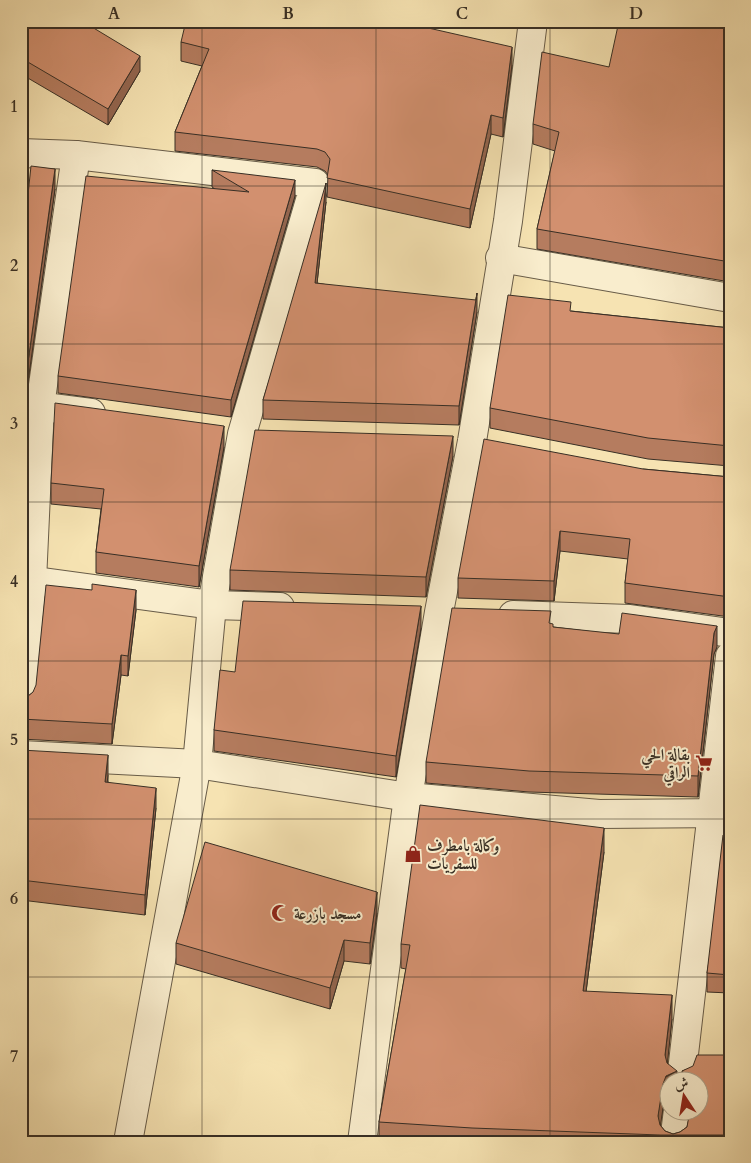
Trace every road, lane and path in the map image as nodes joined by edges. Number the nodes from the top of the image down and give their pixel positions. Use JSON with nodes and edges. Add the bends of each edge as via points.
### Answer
{"nodes":[{"id":1,"x":533,"y":21,"type":"edge"},
{"id":2,"x":21,"y":153,"type":"edge"},
{"id":3,"x":76,"y":155,"type":"junction"},
{"id":4,"x":500,"y":258,"type":"junction"},
{"id":5,"x":730,"y":298,"type":"edge"},
{"id":6,"x":30,"y":405,"type":"edge"},
{"id":7,"x":117,"y":416,"type":"edge"},
{"id":8,"x":213,"y":430,"type":"edge"},
{"id":9,"x":242,"y":434,"type":"junction"},
{"id":10,"x":271,"y":435,"type":"edge"},
{"id":11,"x":444,"y":440,"type":"edge"},
{"id":12,"x":472,"y":441,"type":"junction"},
{"id":13,"x":501,"y":447,"type":"edge"},
{"id":14,"x":27,"y":580,"type":"edge"},
{"id":15,"x":212,"y":605,"type":"junction"},
{"id":16,"x":301,"y":608,"type":"edge"},
{"id":17,"x":409,"y":611,"type":"edge"},
{"id":18,"x":439,"y":612,"type":"junction"},
{"id":19,"x":730,"y":634,"type":"edge"},
{"id":20,"x":730,"y":656,"type":"edge"},
{"id":21,"x":21,"y":703,"type":"edge"},
{"id":22,"x":21,"y":755,"type":"edge"},
{"id":23,"x":198,"y":764,"type":"junction"},
{"id":24,"x":408,"y":797,"type":"junction"},
{"id":25,"x":720,"y":813,"type":"edge"},
{"id":26,"x":682,"y":1070,"type":"edge"},
{"id":27,"x":677,"y":1120,"type":"edge"},
{"id":28,"x":128,"y":1142,"type":"edge"},
{"id":29,"x":362,"y":1142,"type":"edge"},
{"id":30,"x":674,"y":1142,"type":"edge"}],
"edges":[{"from":1,"to":4,"type":"street","via":[[508,221]]},
{"from":2,"to":3,"type":"street"},
{"from":3,"to":6,"type":"street"},
{"from":3,"to":9,"type":"street","via":[[315,183]]},
{"from":4,"to":5,"type":"street"},
{"from":4,"to":12,"type":"street"},
{"from":6,"to":7,"type":"street"},
{"from":6,"to":14,"type":"street"},
{"from":8,"to":9,"type":"street"},
{"from":9,"to":10,"type":"street"},
{"from":9,"to":15,"type":"street"},
{"from":11,"to":12,"type":"street"},
{"from":12,"to":13,"type":"street"},
{"from":12,"to":18,"type":"street"},
{"from":14,"to":15,"type":"street"},
{"from":14,"to":21,"type":"street"},
{"from":15,"to":16,"type":"street"},
{"from":15,"to":23,"type":"street"},
{"from":17,"to":18,"type":"street"},
{"from":18,"to":19,"type":"street","via":[[630,619]]},
{"from":18,"to":24,"type":"street"},
{"from":20,"to":25,"type":"street"},
{"from":22,"to":23,"type":"street"},
{"from":23,"to":24,"type":"street"},
{"from":23,"to":28,"type":"street"},
{"from":24,"to":25,"type":"street","via":[[599,814]]},
{"from":24,"to":29,"type":"street"},
{"from":25,"to":26,"type":"street"},
{"from":27,"to":30,"type":"street"}]}
